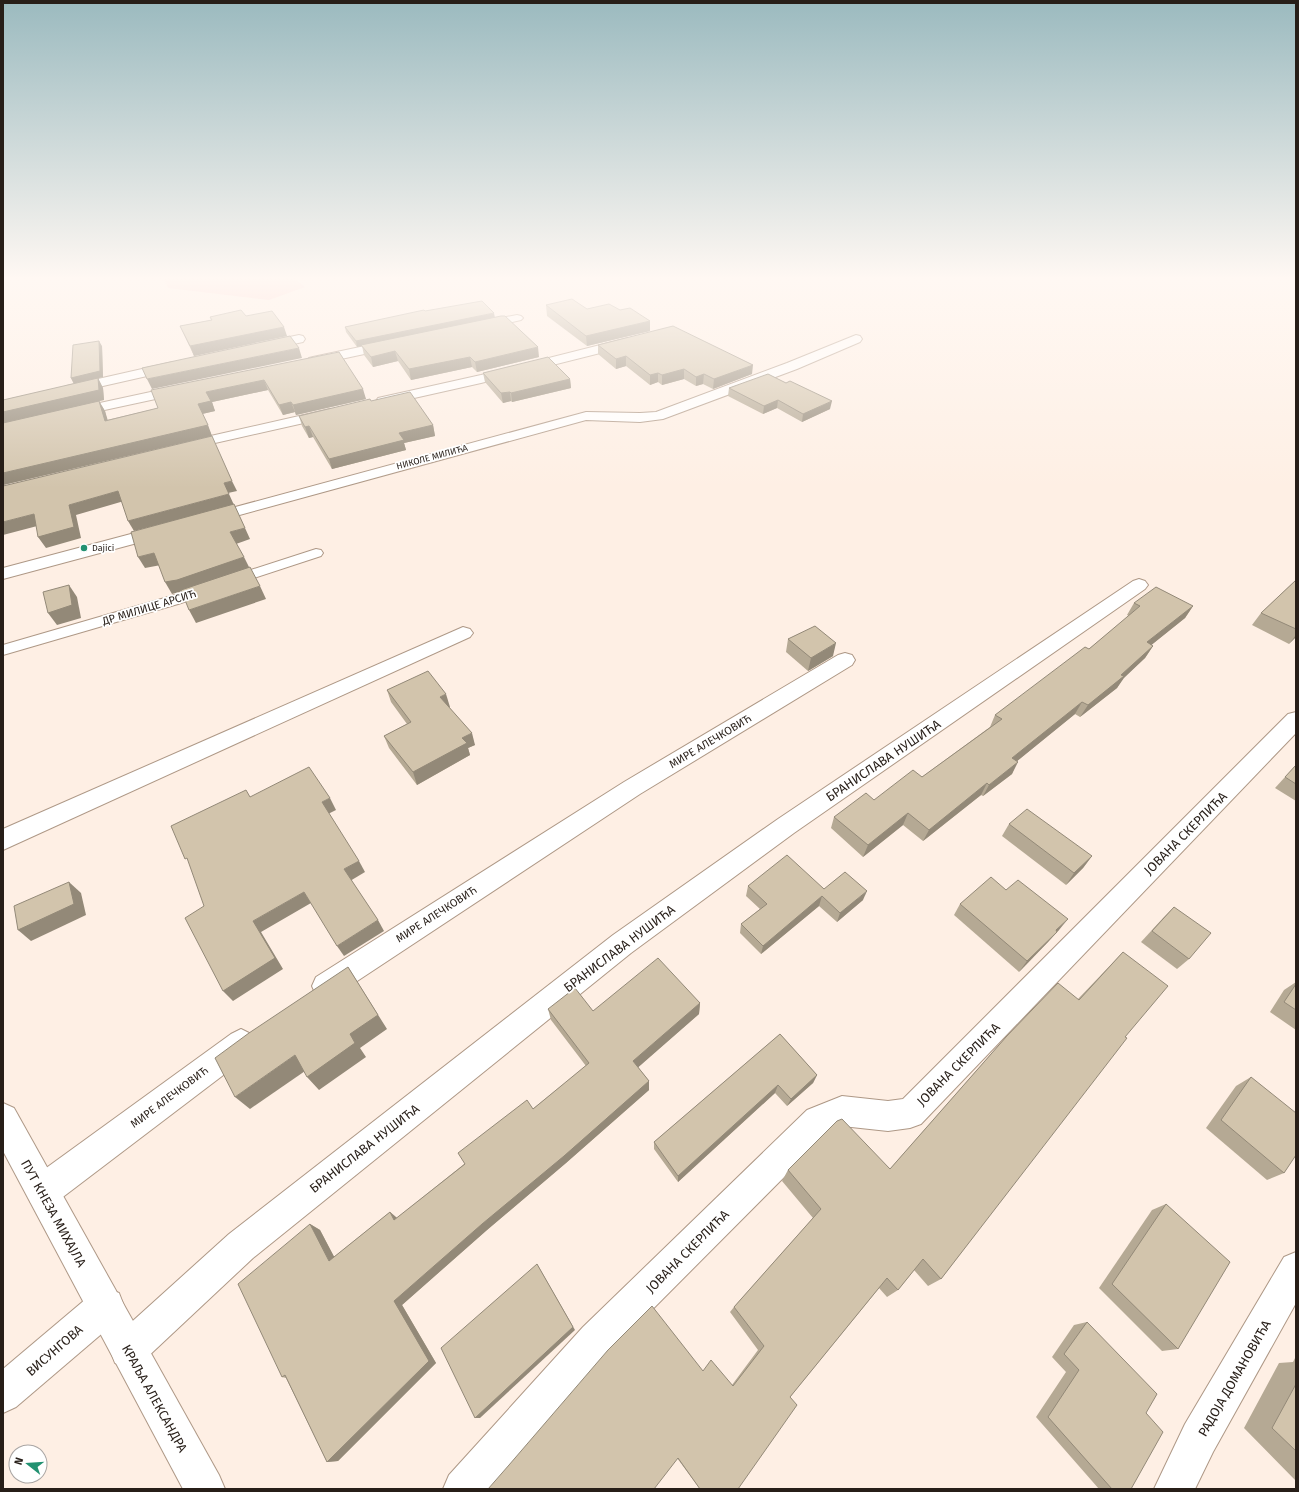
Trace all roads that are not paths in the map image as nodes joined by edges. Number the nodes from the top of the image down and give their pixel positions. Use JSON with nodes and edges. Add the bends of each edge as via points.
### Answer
{"nodes":[{"id":1,"x":372,"y":349,"type":"edge"},
{"id":2,"x":602,"y":349,"type":"edge"},
{"id":3,"x":833,"y":349,"type":"edge"},
{"id":4,"x":185,"y":364,"type":"edge"},
{"id":5,"x":298,"y":364,"type":"edge"},
{"id":6,"x":196,"y":386,"type":"edge"},
{"id":7,"x":57,"y":393,"type":"edge"},
{"id":8,"x":373,"y":403,"type":"edge"},
{"id":9,"x":342,"y":410,"type":"edge"},
{"id":10,"x":57,"y":417,"type":"edge"},
{"id":11,"x":173,"y":449,"type":"edge"},
{"id":12,"x":197,"y":522,"type":"edge"},
{"id":13,"x":174,"y":528,"type":"edge"},
{"id":14,"x":316,"y":553,"type":"dead end"},
{"id":15,"x":3,"y":574,"type":"edge"},
{"id":16,"x":1139,"y":585,"type":"dead end"},
{"id":17,"x":463,"y":632,"type":"dead end"},
{"id":18,"x":3,"y":650,"type":"edge"},
{"id":19,"x":845,"y":660,"type":"dead end"},
{"id":20,"x":1296,"y":720,"type":"edge"},
{"id":21,"x":3,"y":840,"type":"edge"},
{"id":22,"x":305,"y":999,"type":"edge"},
{"id":23,"x":259,"y":1030,"type":"edge"},
{"id":24,"x":3,"y":1119,"type":"edge"},
{"id":25,"x":43,"y":1191,"type":"junction"},
{"id":26,"x":1296,"y":1269,"type":"edge"},
{"id":27,"x":106,"y":1306,"type":"junction"},
{"id":28,"x":128,"y":1350,"type":"junction"},
{"id":29,"x":3,"y":1394,"type":"edge"},
{"id":30,"x":205,"y":1489,"type":"edge"},
{"id":31,"x":463,"y":1489,"type":"edge"},
{"id":32,"x":1174,"y":1489,"type":"edge"}],
"edges":[{"from":1,"to":5,"type":"street"},
{"from":2,"to":8,"type":"street"},
{"from":3,"to":12,"type":"street","name":"НИКОЛЕ МИЛИЋА","via":[[658,416],[586,416]]},
{"from":4,"to":7,"type":"street"},
{"from":6,"to":10,"type":"street"},
{"from":9,"to":11,"type":"street"},
{"from":13,"to":15,"type":"street"},
{"from":14,"to":18,"type":"lane","name":"ДР МИЛИЦЕ АРСИЋ","via":[[172,601]]},
{"from":16,"to":28,"type":"street","name":"БРАНИСЛАВА НУШИЋА","via":[[786,826],[622,944],[241,1246]]},
{"from":17,"to":21,"type":"street"},
{"from":19,"to":22,"type":"street","name":"МИРЕ АЛЕЧКОВИЋ","via":[[632,788]]},
{"from":20,"to":31,"type":"street","name":"ЈОВАНА СКЕРЛИЋА","via":[[910,1113],[888,1116],[842,1111],[818,1121],[596,1340]]},
{"from":23,"to":25,"type":"street","name":"МИРЕ АЛЕЧКОВИЋ"},
{"from":24,"to":25,"type":"street","name":"ПУТ КНЕЗА МИХАЈЛА"},
{"from":25,"to":27,"type":"street","name":"ПУТ КНЕЗА МИХАЈЛА"},
{"from":26,"to":32,"type":"street","name":"РАДОЈА ДОМАНОВИЋА","via":[[1199,1438]]},
{"from":27,"to":28,"type":"street","name":"КРАЉА АЛЕКСАНДРА"},
{"from":27,"to":29,"type":"street","name":"ВИСУНГОВА"},
{"from":28,"to":30,"type":"street","name":"КРАЉА АЛЕКСАНДРА"}]}
